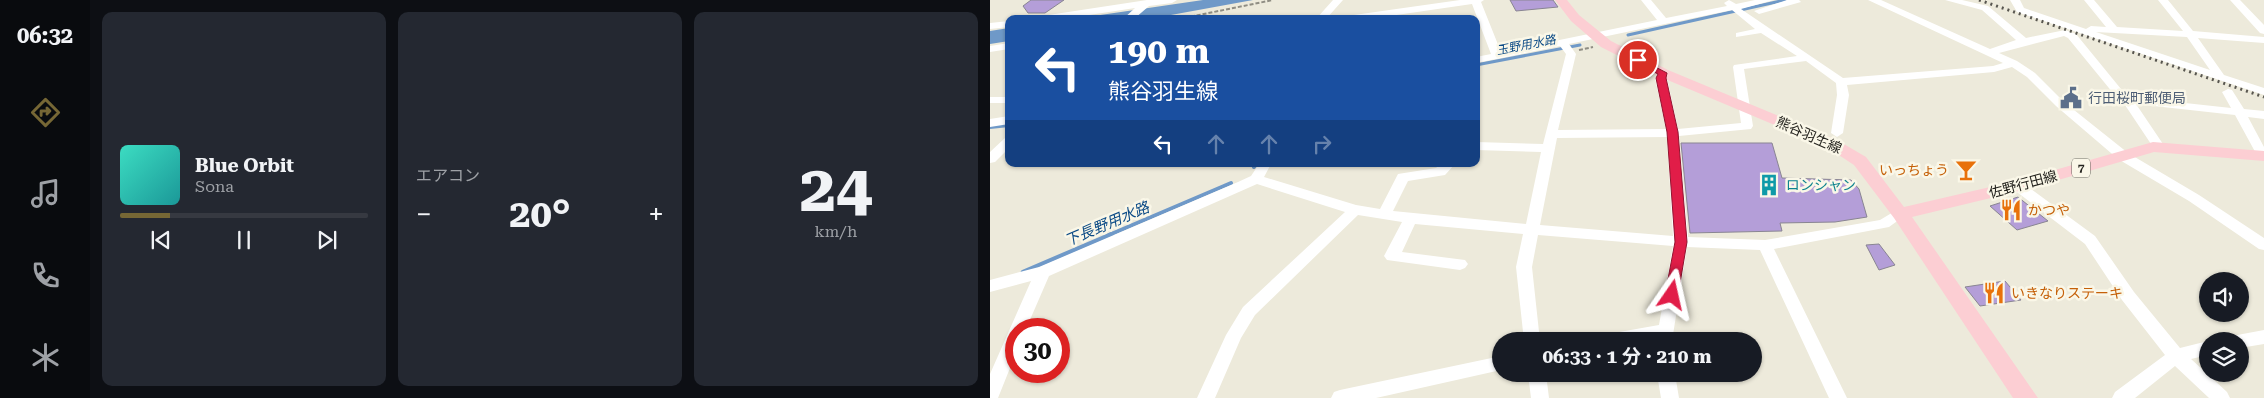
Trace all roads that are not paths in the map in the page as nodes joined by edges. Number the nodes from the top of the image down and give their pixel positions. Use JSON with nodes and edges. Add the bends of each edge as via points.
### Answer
{"nodes":[{"id":1,"x":1172,"y":0,"type":"edge"},
{"id":2,"x":1338,"y":0,"type":"edge"},
{"id":3,"x":1394,"y":0,"type":"edge"},
{"id":4,"x":1475,"y":0,"type":"edge"},
{"id":5,"x":1479,"y":0,"type":"edge"},
{"id":6,"x":1561,"y":0,"type":"edge"},
{"id":7,"x":1646,"y":0,"type":"edge"},
{"id":8,"x":1726,"y":0,"type":"edge"},
{"id":9,"x":1769,"y":0,"type":"edge"},
{"id":10,"x":1806,"y":0,"type":"edge"},
{"id":11,"x":1873,"y":0,"type":"edge"},
{"id":12,"x":1950,"y":0,"type":"edge"},
{"id":13,"x":2015,"y":0,"type":"edge"},
{"id":14,"x":2089,"y":0,"type":"edge"},
{"id":15,"x":2162,"y":0,"type":"edge"},
{"id":16,"x":2234,"y":0,"type":"edge"},
{"id":17,"x":1794,"y":1,"type":"edge"},
{"id":18,"x":1147,"y":3,"type":"edge"},
{"id":19,"x":1737,"y":11,"type":"junction"},
{"id":20,"x":1068,"y":15,"type":"edge"},
{"id":21,"x":1133,"y":15,"type":"edge"},
{"id":22,"x":1324,"y":15,"type":"edge"},
{"id":23,"x":1397,"y":15,"type":"edge"},
{"id":24,"x":2249,"y":15,"type":"junction"},
{"id":25,"x":2264,"y":17,"type":"edge"},
{"id":26,"x":990,"y":20,"type":"edge"},
{"id":27,"x":1005,"y":22,"type":"edge"},
{"id":28,"x":1005,"y":23,"type":"edge"},
{"id":29,"x":990,"y":26,"type":"edge"},
{"id":30,"x":1668,"y":26,"type":"junction"},
{"id":31,"x":2076,"y":28,"type":"junction"},
{"id":32,"x":1762,"y":30,"type":"junction"},
{"id":33,"x":2114,"y":30,"type":"junction"},
{"id":34,"x":2264,"y":31,"type":"edge"},
{"id":35,"x":2191,"y":34,"type":"junction"},
{"id":36,"x":1740,"y":35,"type":"dead end"},
{"id":37,"x":1635,"y":38,"type":"dead end"},
{"id":38,"x":2264,"y":40,"type":"edge"},
{"id":39,"x":1596,"y":41,"type":"junction"},
{"id":40,"x":2024,"y":42,"type":"junction"},
{"id":41,"x":1005,"y":46,"type":"edge"},
{"id":42,"x":1005,"y":47,"type":"edge"},
{"id":43,"x":1568,"y":48,"type":"junction"},
{"id":44,"x":990,"y":49,"type":"edge"},
{"id":45,"x":1990,"y":52,"type":"junction"},
{"id":46,"x":1498,"y":57,"type":"junction"},
{"id":47,"x":1806,"y":58,"type":"junction"},
{"id":48,"x":1480,"y":59,"type":"edge"},
{"id":49,"x":990,"y":60,"type":"edge"},
{"id":50,"x":2013,"y":63,"type":"junction"},
{"id":51,"x":1480,"y":68,"type":"edge"},
{"id":52,"x":1663,"y":73,"type":"junction"},
{"id":53,"x":2220,"y":77,"type":"junction"},
{"id":54,"x":1841,"y":82,"type":"junction"},
{"id":55,"x":2228,"y":92,"type":"dead end"},
{"id":56,"x":2264,"y":92,"type":"edge"},
{"id":57,"x":990,"y":100,"type":"edge"},
{"id":58,"x":1005,"y":100,"type":"edge"},
{"id":59,"x":2127,"y":100,"type":"junction"},
{"id":60,"x":1744,"y":107,"type":"junction"},
{"id":61,"x":2241,"y":112,"type":"junction"},
{"id":62,"x":2264,"y":115,"type":"edge"},
{"id":63,"x":1005,"y":120,"type":"edge"},
{"id":64,"x":990,"y":122,"type":"edge"},
{"id":65,"x":1005,"y":130,"type":"edge"},
{"id":66,"x":990,"y":132,"type":"edge"},
{"id":67,"x":1672,"y":132,"type":"junction"},
{"id":68,"x":1836,"y":133,"type":"dead end"},
{"id":69,"x":1553,"y":134,"type":"junction"},
{"id":70,"x":1005,"y":145,"type":"edge"},
{"id":71,"x":1480,"y":146,"type":"edge"},
{"id":72,"x":2159,"y":147,"type":"junction"},
{"id":73,"x":1548,"y":148,"type":"junction"},
{"id":74,"x":2123,"y":156,"type":"junction"},
{"id":75,"x":2264,"y":156,"type":"edge"},
{"id":76,"x":990,"y":159,"type":"edge"},
{"id":77,"x":1263,"y":167,"type":"edge"},
{"id":78,"x":1446,"y":167,"type":"edge"},
{"id":79,"x":1256,"y":178,"type":"junction"},
{"id":80,"x":2018,"y":186,"type":"junction"},
{"id":81,"x":1354,"y":210,"type":"junction"},
{"id":82,"x":1900,"y":214,"type":"junction"},
{"id":83,"x":1384,"y":215,"type":"junction"},
{"id":84,"x":1411,"y":219,"type":"junction"},
{"id":85,"x":1531,"y":228,"type":"junction"},
{"id":86,"x":1681,"y":242,"type":"junction"},
{"id":87,"x":1766,"y":245,"type":"junction"},
{"id":88,"x":2264,"y":245,"type":"edge"},
{"id":89,"x":1460,"y":264,"type":"dead end"},
{"id":90,"x":1043,"y":272,"type":"junction"},
{"id":91,"x":990,"y":286,"type":"edge"},
{"id":92,"x":1023,"y":318,"type":"edge"},
{"id":93,"x":1531,"y":332,"type":"edge"},
{"id":94,"x":1666,"y":332,"type":"edge"},
{"id":95,"x":2264,"y":337,"type":"edge"},
{"id":96,"x":2249,"y":339,"type":"edge"},
{"id":97,"x":2199,"y":350,"type":"edge"},
{"id":98,"x":2176,"y":356,"type":"junction"},
{"id":99,"x":1005,"y":360,"type":"edge"},
{"id":100,"x":1492,"y":365,"type":"edge"},
{"id":101,"x":1538,"y":382,"type":"edge"},
{"id":102,"x":1667,"y":382,"type":"edge"},
{"id":103,"x":990,"y":395,"type":"edge"},
{"id":104,"x":1347,"y":397,"type":"edge"},
{"id":105,"x":1206,"y":398,"type":"edge"},
{"id":106,"x":1540,"y":398,"type":"edge"},
{"id":107,"x":1670,"y":398,"type":"edge"},
{"id":108,"x":1838,"y":398,"type":"edge"},
{"id":109,"x":2026,"y":398,"type":"edge"},
{"id":110,"x":2121,"y":398,"type":"edge"},
{"id":111,"x":2221,"y":398,"type":"edge"}],
"edges":[{"from":1,"to":18,"type":"street"},
{"from":2,"to":22,"type":"street"},
{"from":3,"to":23,"type":"street"},
{"from":4,"to":5,"type":"street"},
{"from":4,"to":23,"type":"street"},
{"from":4,"to":46,"type":"street"},
{"from":6,"to":39,"type":"main road","name":"熊谷羽生線"},
{"from":7,"to":30,"type":"street"},
{"from":8,"to":19,"type":"street"},
{"from":9,"to":19,"type":"street"},
{"from":10,"to":17,"type":"street"},
{"from":11,"to":45,"type":"street"},
{"from":12,"to":40,"type":"street","via":[[1985,8]]},
{"from":13,"to":31,"type":"street","via":[[2020,10]]},
{"from":14,"to":33,"type":"street"},
{"from":15,"to":35,"type":"street"},
{"from":16,"to":24,"type":"street"},
{"from":17,"to":19,"type":"street"},
{"from":18,"to":20,"type":"street"},
{"from":18,"to":21,"type":"street"},
{"from":19,"to":30,"type":"street"},
{"from":19,"to":32,"type":"street"},
{"from":24,"to":25,"type":"street"},
{"from":24,"to":34,"type":"street"},
{"from":26,"to":27,"type":"street"},
{"from":28,"to":29,"type":"street"},
{"from":30,"to":37,"type":"street"},
{"from":30,"to":39,"type":"street"},
{"from":31,"to":33,"type":"street"},
{"from":31,"to":53,"type":"street"},
{"from":32,"to":36,"type":"street"},
{"from":32,"to":47,"type":"street"},
{"from":33,"to":35,"type":"street"},
{"from":35,"to":38,"type":"street"},
{"from":35,"to":53,"type":"street"},
{"from":39,"to":43,"type":"street"},
{"from":39,"to":52,"type":"main road","name":"熊谷羽生線"},
{"from":40,"to":45,"type":"lane"},
{"from":40,"to":59,"type":"street","via":[[2065,34],[2072,36]]},
{"from":41,"to":44,"type":"street"},
{"from":42,"to":49,"type":"street"},
{"from":43,"to":46,"type":"street"},
{"from":43,"to":51,"type":"street"},
{"from":43,"to":69,"type":"street","via":[[1571,54]]},
{"from":45,"to":50,"type":"street"},
{"from":46,"to":48,"type":"street"},
{"from":47,"to":54,"type":"street"},
{"from":47,"to":60,"type":"street","via":[[1738,67]]},
{"from":50,"to":54,"type":"street","via":[[1994,69]]},
{"from":50,"to":74,"type":"street"},
{"from":52,"to":60,"type":"main road","name":"熊谷羽生線"},
{"from":52,"to":67,"type":"street","via":[[1661,78]]},
{"from":53,"to":56,"type":"street"},
{"from":54,"to":68,"type":"street","via":[[1843,95]]},
{"from":55,"to":61,"type":"street"},
{"from":57,"to":58,"type":"street"},
{"from":59,"to":61,"type":"street"},
{"from":59,"to":72,"type":"street"},
{"from":60,"to":67,"type":"street","via":[[1747,126]]},
{"from":60,"to":82,"type":"main road","name":"熊谷羽生線","via":[[1845,151],[1860,161]]},
{"from":61,"to":62,"type":"street"},
{"from":61,"to":75,"type":"street"},
{"from":63,"to":64,"type":"street"},
{"from":65,"to":66,"type":"street"},
{"from":67,"to":69,"type":"street"},
{"from":67,"to":86,"type":"street"},
{"from":69,"to":73,"type":"street"},
{"from":70,"to":76,"type":"street"},
{"from":71,"to":73,"type":"street"},
{"from":72,"to":74,"type":"main road","name":"佐野行田線","number":"7"},
{"from":72,"to":75,"type":"main road","name":"佐野行田線","number":"7"},
{"from":73,"to":85,"type":"street"},
{"from":74,"to":80,"type":"main road","name":"佐野行田線","number":"7"},
{"from":74,"to":88,"type":"street"},
{"from":77,"to":79,"type":"street"},
{"from":78,"to":83,"type":"street","via":[[1440,172],[1403,177]]},
{"from":79,"to":81,"type":"street"},
{"from":79,"to":90,"type":"street"},
{"from":80,"to":82,"type":"main road","name":"佐野行田線","number":"7"},
{"from":80,"to":98,"type":"street","via":[[2090,240],[2128,296]]},
{"from":81,"to":83,"type":"street"},
{"from":81,"to":105,"type":"street","via":[[1249,311],[1226,351]]},
{"from":82,"to":87,"type":"street","via":[[1884,224]]},
{"from":82,"to":109,"type":"main road","name":"熊谷羽生線"},
{"from":83,"to":84,"type":"street"},
{"from":84,"to":85,"type":"street"},
{"from":84,"to":89,"type":"street","via":[[1392,256]]},
{"from":85,"to":86,"type":"street"},
{"from":85,"to":93,"type":"street","via":[[1524,267]]},
{"from":86,"to":87,"type":"street"},
{"from":86,"to":94,"type":"street"},
{"from":87,"to":108,"type":"street"},
{"from":90,"to":91,"type":"street"},
{"from":90,"to":92,"type":"street"},
{"from":95,"to":96,"type":"street"},
{"from":97,"to":98,"type":"street"},
{"from":98,"to":110,"type":"street"},
{"from":98,"to":111,"type":"street"},
{"from":99,"to":103,"type":"street"},
{"from":100,"to":104,"type":"street"},
{"from":101,"to":106,"type":"street"},
{"from":102,"to":107,"type":"street"}]}
